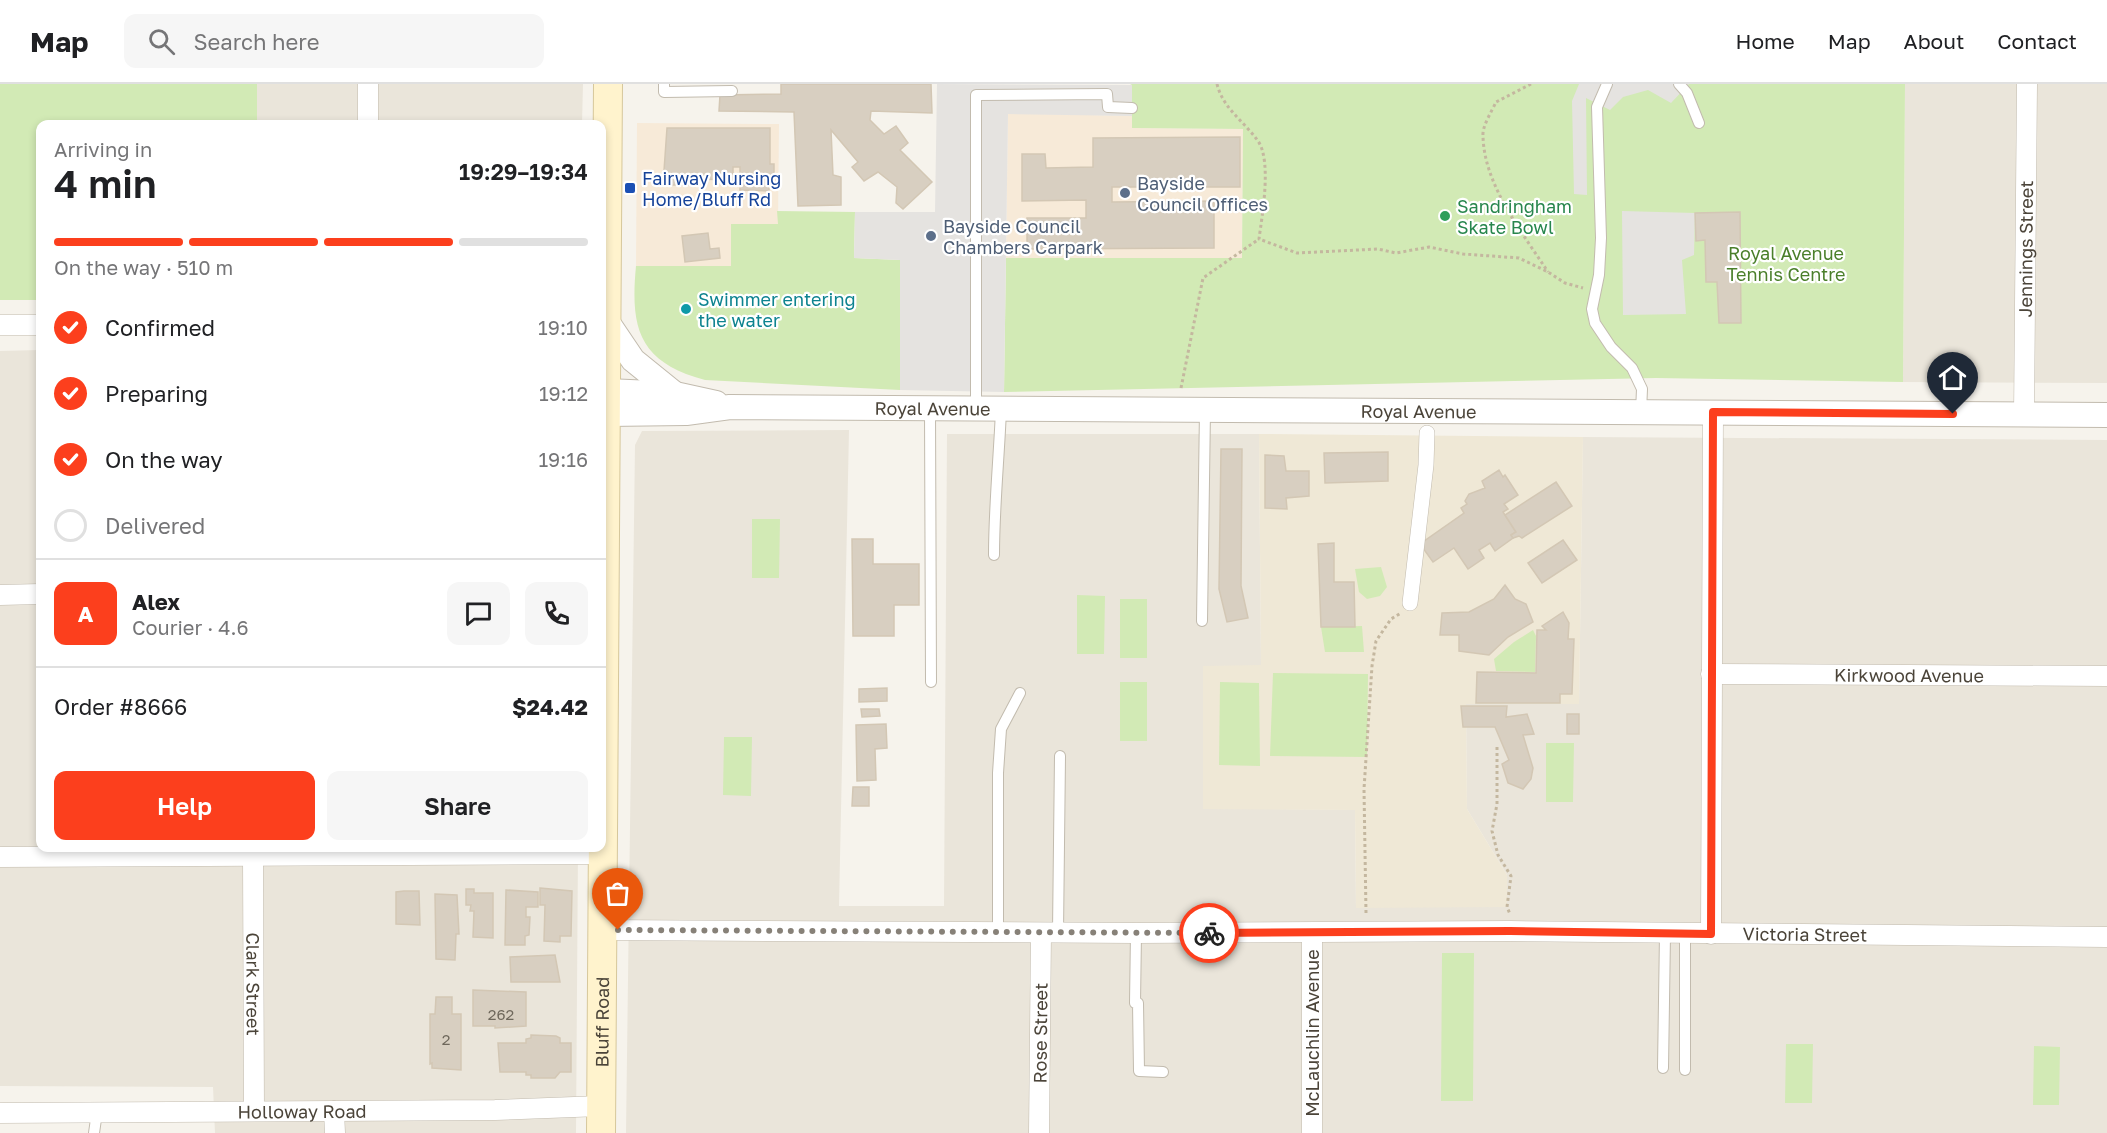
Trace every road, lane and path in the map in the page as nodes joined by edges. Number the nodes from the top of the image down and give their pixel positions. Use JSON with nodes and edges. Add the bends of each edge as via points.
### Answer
{"nodes":[{"id":1,"x":368,"y":84,"type":"edge"},
{"id":2,"x":608,"y":84,"type":"edge"},
{"id":3,"x":664,"y":84,"type":"edge"},
{"id":4,"x":1217,"y":84,"type":"edge"},
{"id":5,"x":1531,"y":84,"type":"edge"},
{"id":6,"x":1607,"y":84,"type":"edge"},
{"id":7,"x":1679,"y":84,"type":"edge"},
{"id":8,"x":2027,"y":84,"type":"edge"},
{"id":9,"x":732,"y":91,"type":"dead end"},
{"id":10,"x":1132,"y":108,"type":"dead end"},
{"id":11,"x":368,"y":120,"type":"edge"},
{"id":12,"x":1700,"y":123,"type":"dead end"},
{"id":13,"x":606,"y":202,"type":"edge"},
{"id":14,"x":1259,"y":239,"type":"junction"},
{"id":15,"x":1548,"y":272,"type":"junction"},
{"id":16,"x":1596,"y":292,"type":"junction"},
{"id":17,"x":606,"y":323,"type":"edge"},
{"id":18,"x":0,"y":325,"type":"edge"},
{"id":19,"x":36,"y":325,"type":"edge"},
{"id":20,"x":606,"y":375,"type":"edge"},
{"id":21,"x":1181,"y":388,"type":"dead end"},
{"id":22,"x":675,"y":394,"type":"junction"},
{"id":23,"x":607,"y":403,"type":"junction"},
{"id":24,"x":730,"y":407,"type":"junction"},
{"id":25,"x":930,"y":409,"type":"junction"},
{"id":26,"x":976,"y":410,"type":"junction"},
{"id":27,"x":1001,"y":410,"type":"junction"},
{"id":28,"x":1205,"y":410,"type":"junction"},
{"id":29,"x":1641,"y":412,"type":"junction"},
{"id":30,"x":1713,"y":412,"type":"junction"},
{"id":31,"x":2024,"y":414,"type":"junction"},
{"id":32,"x":2107,"y":415,"type":"edge"},
{"id":33,"x":1427,"y":433,"type":"dead end"},
{"id":34,"x":606,"y":465,"type":"edge"},
{"id":35,"x":994,"y":555,"type":"dead end"},
{"id":36,"x":36,"y":594,"type":"edge"},
{"id":37,"x":0,"y":595,"type":"edge"},
{"id":38,"x":1410,"y":603,"type":"joint"},
{"id":39,"x":1202,"y":621,"type":"dead end"},
{"id":40,"x":1712,"y":674,"type":"junction"},
{"id":41,"x":2107,"y":675,"type":"edge"},
{"id":42,"x":931,"y":682,"type":"dead end"},
{"id":43,"x":1020,"y":693,"type":"dead end"},
{"id":44,"x":1497,"y":747,"type":"dead end"},
{"id":45,"x":1060,"y":756,"type":"dead end"},
{"id":46,"x":603,"y":854,"type":"joint"},
{"id":47,"x":253,"y":856,"type":"junction"},
{"id":48,"x":0,"y":857,"type":"edge"},
{"id":49,"x":603,"y":930,"type":"junction"},
{"id":50,"x":1510,"y":931,"type":"junction"},
{"id":51,"x":998,"y":932,"type":"junction"},
{"id":52,"x":1049,"y":933,"type":"junction"},
{"id":53,"x":1136,"y":933,"type":"junction"},
{"id":54,"x":1312,"y":933,"type":"junction"},
{"id":55,"x":1366,"y":933,"type":"junction"},
{"id":56,"x":1665,"y":934,"type":"junction"},
{"id":57,"x":1685,"y":934,"type":"junction"},
{"id":58,"x":1711,"y":934,"type":"junction"},
{"id":59,"x":2107,"y":937,"type":"edge"},
{"id":60,"x":1663,"y":1068,"type":"dead end"},
{"id":61,"x":1685,"y":1070,"type":"dead end"},
{"id":62,"x":1163,"y":1072,"type":"dead end"},
{"id":63,"x":254,"y":1111,"type":"junction"},
{"id":64,"x":340,"y":1111,"type":"junction"},
{"id":65,"x":97,"y":1112,"type":"junction"},
{"id":66,"x":0,"y":1113,"type":"edge"},
{"id":67,"x":601,"y":1119,"type":"edge"},
{"id":68,"x":94,"y":1133,"type":"edge"},
{"id":69,"x":335,"y":1133,"type":"edge"},
{"id":70,"x":344,"y":1133,"type":"edge"},
{"id":71,"x":1040,"y":1133,"type":"edge"},
{"id":72,"x":1312,"y":1133,"type":"edge"}],
"edges":[{"from":1,"to":11,"type":"street"},
{"from":2,"to":13,"type":"main road","name":"Bluff Road"},
{"from":3,"to":9,"type":"lane","via":[[664,92]]},
{"from":4,"to":14,"type":"path","via":[[1231,112],[1260,143],[1267,187]]},
{"from":5,"to":15,"type":"path","via":[[1496,102],[1482,134],[1491,178]]},
{"from":6,"to":16,"type":"lane","via":[[1598,107],[1601,238]]},
{"from":7,"to":12,"type":"lane"},
{"from":8,"to":31,"type":"street","name":"Jennings Street"},
{"from":10,"to":26,"type":"lane","via":[[1108,108],[1107,94],[976,95]]},
{"from":14,"to":15,"type":"path","via":[[1297,253],[1378,249],[1396,253],[1429,248],[1519,258]]},
{"from":14,"to":21,"type":"path","via":[[1203,278]]},
{"from":15,"to":16,"type":"path","via":[[1565,283]]},
{"from":16,"to":29,"type":"lane","via":[[1592,309],[1595,323],[1632,368],[1642,389]]},
{"from":17,"to":22,"type":"street","via":[[633,360]]},
{"from":18,"to":19,"type":"street"},
{"from":20,"to":23,"type":"main road","name":"Bluff Road"},
{"from":22,"to":23,"type":"street","name":"Royal Avenue"},
{"from":22,"to":24,"type":"street","name":"Royal Avenue"},
{"from":23,"to":24,"type":"street","name":"Royal Avenue","via":[[686,413]]},
{"from":23,"to":34,"type":"main road","name":"Bluff Road"},
{"from":24,"to":25,"type":"street","name":"Royal Avenue"},
{"from":25,"to":26,"type":"street","name":"Royal Avenue"},
{"from":25,"to":42,"type":"lane"},
{"from":26,"to":27,"type":"street","name":"Royal Avenue"},
{"from":27,"to":28,"type":"street","name":"Royal Avenue"},
{"from":27,"to":35,"type":"lane"},
{"from":28,"to":29,"type":"street","name":"Royal Avenue"},
{"from":28,"to":39,"type":"lane"},
{"from":29,"to":30,"type":"street","name":"Royal Avenue"},
{"from":30,"to":31,"type":"street","name":"Royal Avenue"},
{"from":30,"to":40,"type":"street"},
{"from":31,"to":32,"type":"street","name":"Royal Avenue"},
{"from":33,"to":38,"type":"street"},
{"from":36,"to":37,"type":"street"},
{"from":38,"to":55,"type":"path","via":[[1391,619],[1376,641],[1371,666],[1364,789]]},
{"from":40,"to":41,"type":"street","name":"Kirkwood Avenue"},
{"from":40,"to":58,"type":"street"},
{"from":43,"to":51,"type":"lane","via":[[1001,729]]},
{"from":44,"to":50,"type":"path","via":[[1497,804],[1492,831],[1498,855],[1511,876],[1507,907]]},
{"from":45,"to":52,"type":"lane"},
{"from":46,"to":47,"type":"street"},
{"from":46,"to":49,"type":"main road","name":"Bluff Road"},
{"from":47,"to":48,"type":"street"},
{"from":47,"to":63,"type":"street","name":"Clark Street"},
{"from":49,"to":51,"type":"street","name":"Victoria Street"},
{"from":49,"to":67,"type":"main road","name":"Bluff Road"},
{"from":50,"to":55,"type":"street","name":"Victoria Street"},
{"from":50,"to":56,"type":"street","name":"Victoria Street"},
{"from":51,"to":52,"type":"street","name":"Victoria Street"},
{"from":52,"to":53,"type":"street","name":"Victoria Street"},
{"from":52,"to":71,"type":"street","name":"Rose Street"},
{"from":53,"to":54,"type":"street","name":"Victoria Street"},
{"from":53,"to":62,"type":"lane","via":[[1139,1071]]},
{"from":54,"to":55,"type":"street","name":"Victoria Street"},
{"from":54,"to":72,"type":"street","name":"McLauchlin Avenue"},
{"from":56,"to":57,"type":"street","name":"Victoria Street"},
{"from":56,"to":60,"type":"lane"},
{"from":57,"to":58,"type":"street","name":"Victoria Street"},
{"from":57,"to":61,"type":"lane"},
{"from":58,"to":59,"type":"street","name":"Victoria Street"},
{"from":63,"to":64,"type":"street","name":"Holloway Road"},
{"from":63,"to":65,"type":"street","name":"Holloway Road"},
{"from":64,"to":67,"type":"street","name":"Holloway Road","via":[[495,1110]]},
{"from":64,"to":69,"type":"street"},
{"from":64,"to":70,"type":"street"},
{"from":65,"to":66,"type":"street","name":"Holloway Road"},
{"from":65,"to":68,"type":"lane"}]}
